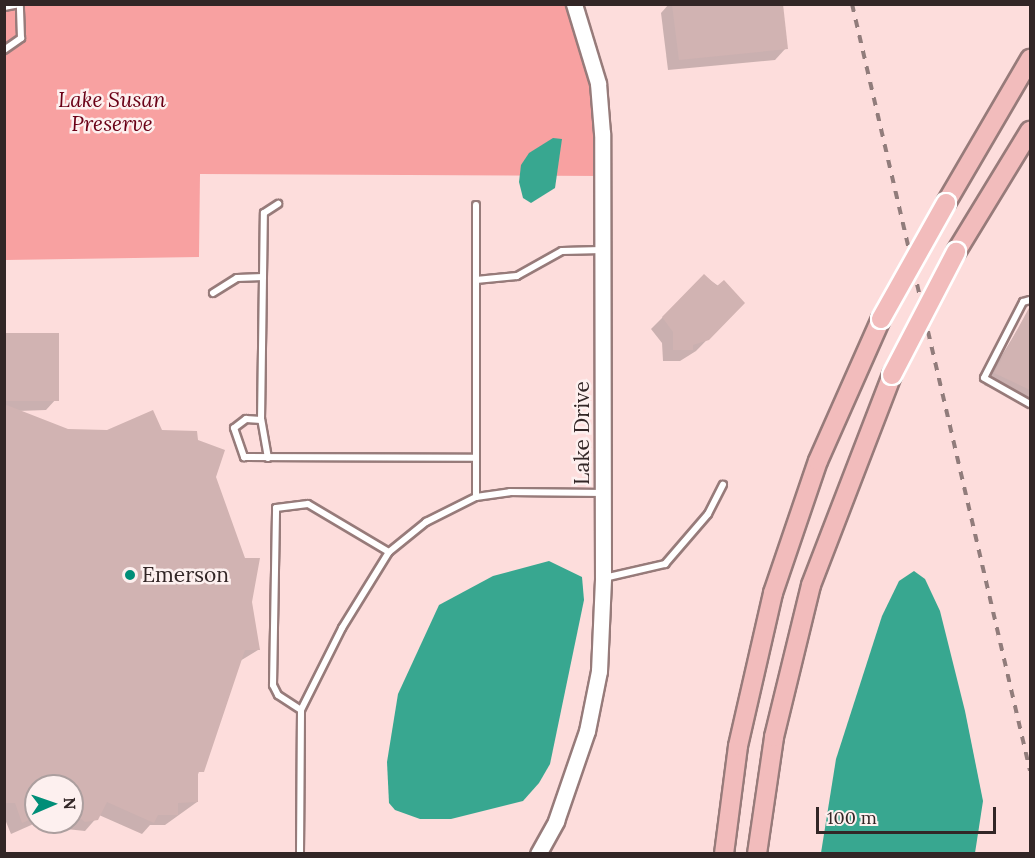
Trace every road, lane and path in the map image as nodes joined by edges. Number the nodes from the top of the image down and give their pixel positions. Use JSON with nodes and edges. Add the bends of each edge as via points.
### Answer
{"nodes":[{"id":1,"x":574,"y":4,"type":"edge"},
{"id":2,"x":20,"y":5,"type":"edge"},
{"id":3,"x":4,"y":7,"type":"edge"},
{"id":4,"x":4,"y":50,"type":"edge"},
{"id":5,"x":1030,"y":59,"type":"edge"},
{"id":6,"x":1030,"y":131,"type":"edge"},
{"id":7,"x":278,"y":204,"type":"dead end"},
{"id":8,"x":476,"y":205,"type":"dead end"},
{"id":9,"x":603,"y":250,"type":"junction"},
{"id":10,"x":263,"y":277,"type":"junction"},
{"id":11,"x":476,"y":280,"type":"junction"},
{"id":12,"x":213,"y":293,"type":"dead end"},
{"id":13,"x":1030,"y":300,"type":"edge"},
{"id":14,"x":1030,"y":404,"type":"edge"},
{"id":15,"x":261,"y":420,"type":"junction"},
{"id":16,"x":268,"y":458,"type":"junction"},
{"id":17,"x":476,"y":458,"type":"junction"},
{"id":18,"x":723,"y":485,"type":"dead end"},
{"id":19,"x":603,"y":493,"type":"junction"},
{"id":20,"x":476,"y":497,"type":"junction"},
{"id":21,"x":389,"y":552,"type":"junction"},
{"id":22,"x":603,"y":578,"type":"junction"},
{"id":23,"x":301,"y":710,"type":"junction"},
{"id":24,"x":300,"y":854,"type":"edge"},
{"id":25,"x":538,"y":854,"type":"edge"},
{"id":26,"x":724,"y":854,"type":"edge"},
{"id":27,"x":758,"y":854,"type":"edge"}],
"edges":[{"from":1,"to":9,"type":"street","name":"Lake Drive","via":[[598,83]]},
{"from":2,"to":3,"type":"lane"},
{"from":2,"to":4,"type":"lane","via":[[21,38]]},
{"from":5,"to":26,"type":"main road","bridge":true,"via":[[880,319],[818,460],[776,583],[745,711]]},
{"from":6,"to":27,"type":"main road","bridge":true,"via":[[957,252],[892,375],[837,505],[808,595],[774,737]]},
{"from":7,"to":10,"type":"lane","via":[[264,213]]},
{"from":8,"to":11,"type":"lane"},
{"from":9,"to":11,"type":"lane","via":[[562,251],[517,276]]},
{"from":9,"to":19,"type":"street","name":"Lake Drive"},
{"from":10,"to":12,"type":"lane","via":[[237,278]]},
{"from":10,"to":15,"type":"lane"},
{"from":11,"to":17,"type":"lane"},
{"from":13,"to":14,"type":"lane","via":[[1023,302],[984,378]]},
{"from":15,"to":16,"type":"lane"},
{"from":15,"to":16,"type":"lane","via":[[240,421],[234,434],[244,457]]},
{"from":16,"to":17,"type":"lane"},
{"from":17,"to":20,"type":"lane"},
{"from":18,"to":22,"type":"lane","via":[[708,514],[665,564]]},
{"from":19,"to":20,"type":"lane","via":[[510,492]]},
{"from":19,"to":22,"type":"street","name":"Lake Drive"},
{"from":20,"to":21,"type":"lane","via":[[426,522]]},
{"from":21,"to":23,"type":"lane","via":[[342,628]]},
{"from":21,"to":23,"type":"lane","via":[[308,504],[276,508],[273,685],[278,695]]},
{"from":22,"to":25,"type":"street","name":"Lake Drive","via":[[599,671],[587,731],[556,821]]},
{"from":23,"to":24,"type":"lane"}]}
